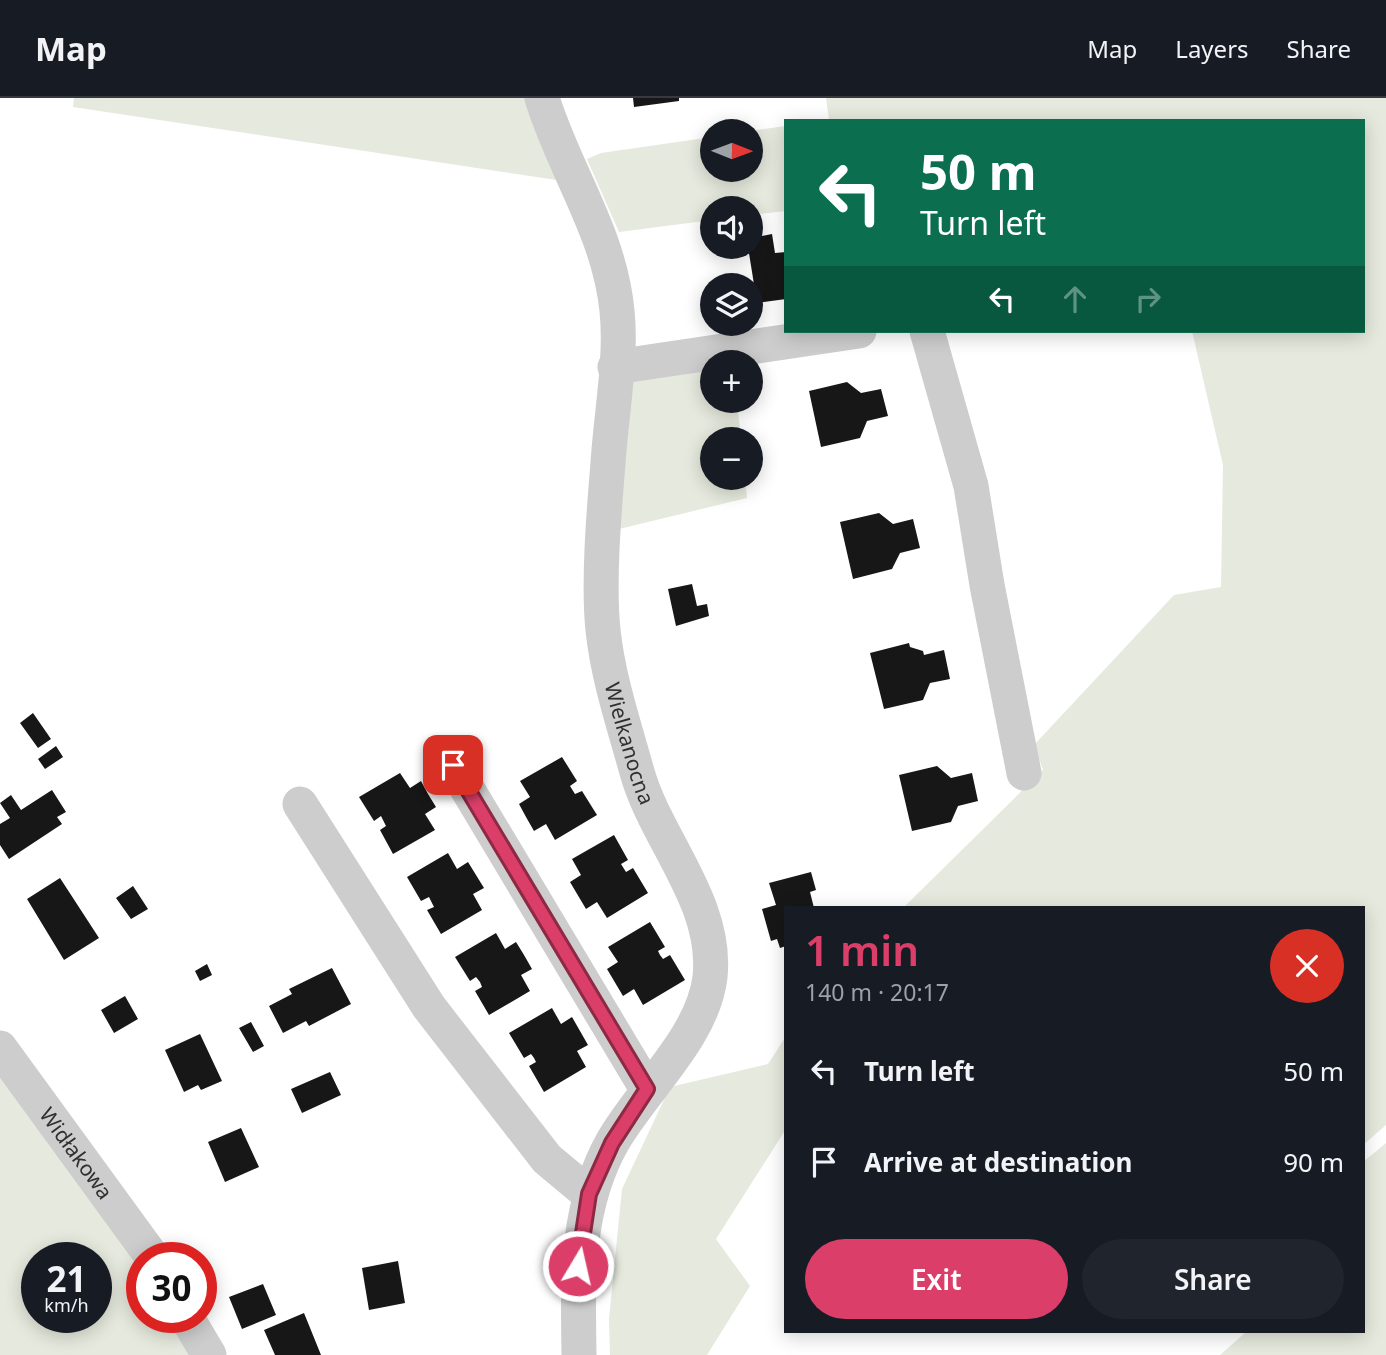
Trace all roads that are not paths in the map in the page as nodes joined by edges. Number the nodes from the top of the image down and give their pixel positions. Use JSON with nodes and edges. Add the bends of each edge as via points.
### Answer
{"nodes":[{"id":1,"x":542,"y":98,"type":"edge"},
{"id":2,"x":845,"y":333,"type":"edge"},
{"id":3,"x":929,"y":333,"type":"edge"},
{"id":4,"x":615,"y":367,"type":"junction"},
{"id":5,"x":453,"y":765,"type":"dead end"},
{"id":6,"x":1024,"y":772,"type":"dead end"},
{"id":7,"x":300,"y":804,"type":"dead end"},
{"id":8,"x":0,"y":1048,"type":"edge"},
{"id":9,"x":647,"y":1089,"type":"junction"},
{"id":10,"x":589,"y":1194,"type":"junction"},
{"id":11,"x":141,"y":1242,"type":"edge"},
{"id":12,"x":196,"y":1333,"type":"edge"},
{"id":13,"x":209,"y":1355,"type":"edge"},
{"id":14,"x":579,"y":1355,"type":"edge"}],
"edges":[{"from":1,"to":4,"type":"street","name":"Wielkanocna","via":[[603,242],[618,312]]},
{"from":2,"to":4,"type":"street"},
{"from":3,"to":6,"type":"street","via":[[971,485]]},
{"from":4,"to":9,"type":"street","name":"Wielkanocna","via":[[603,628],[640,786],[692,891],[708,939],[710,974],[705,1001],[690,1035]]},
{"from":5,"to":9,"type":"street"},
{"from":7,"to":10,"type":"street","via":[[429,1007],[547,1159]]},
{"from":8,"to":11,"type":"street","name":"Widłakowa"},
{"from":9,"to":10,"type":"street","name":"Wielkanocna","via":[[612,1143]]},
{"from":10,"to":14,"type":"street","name":"Wielkanocna","via":[[578,1266]]},
{"from":12,"to":13,"type":"street"}]}
